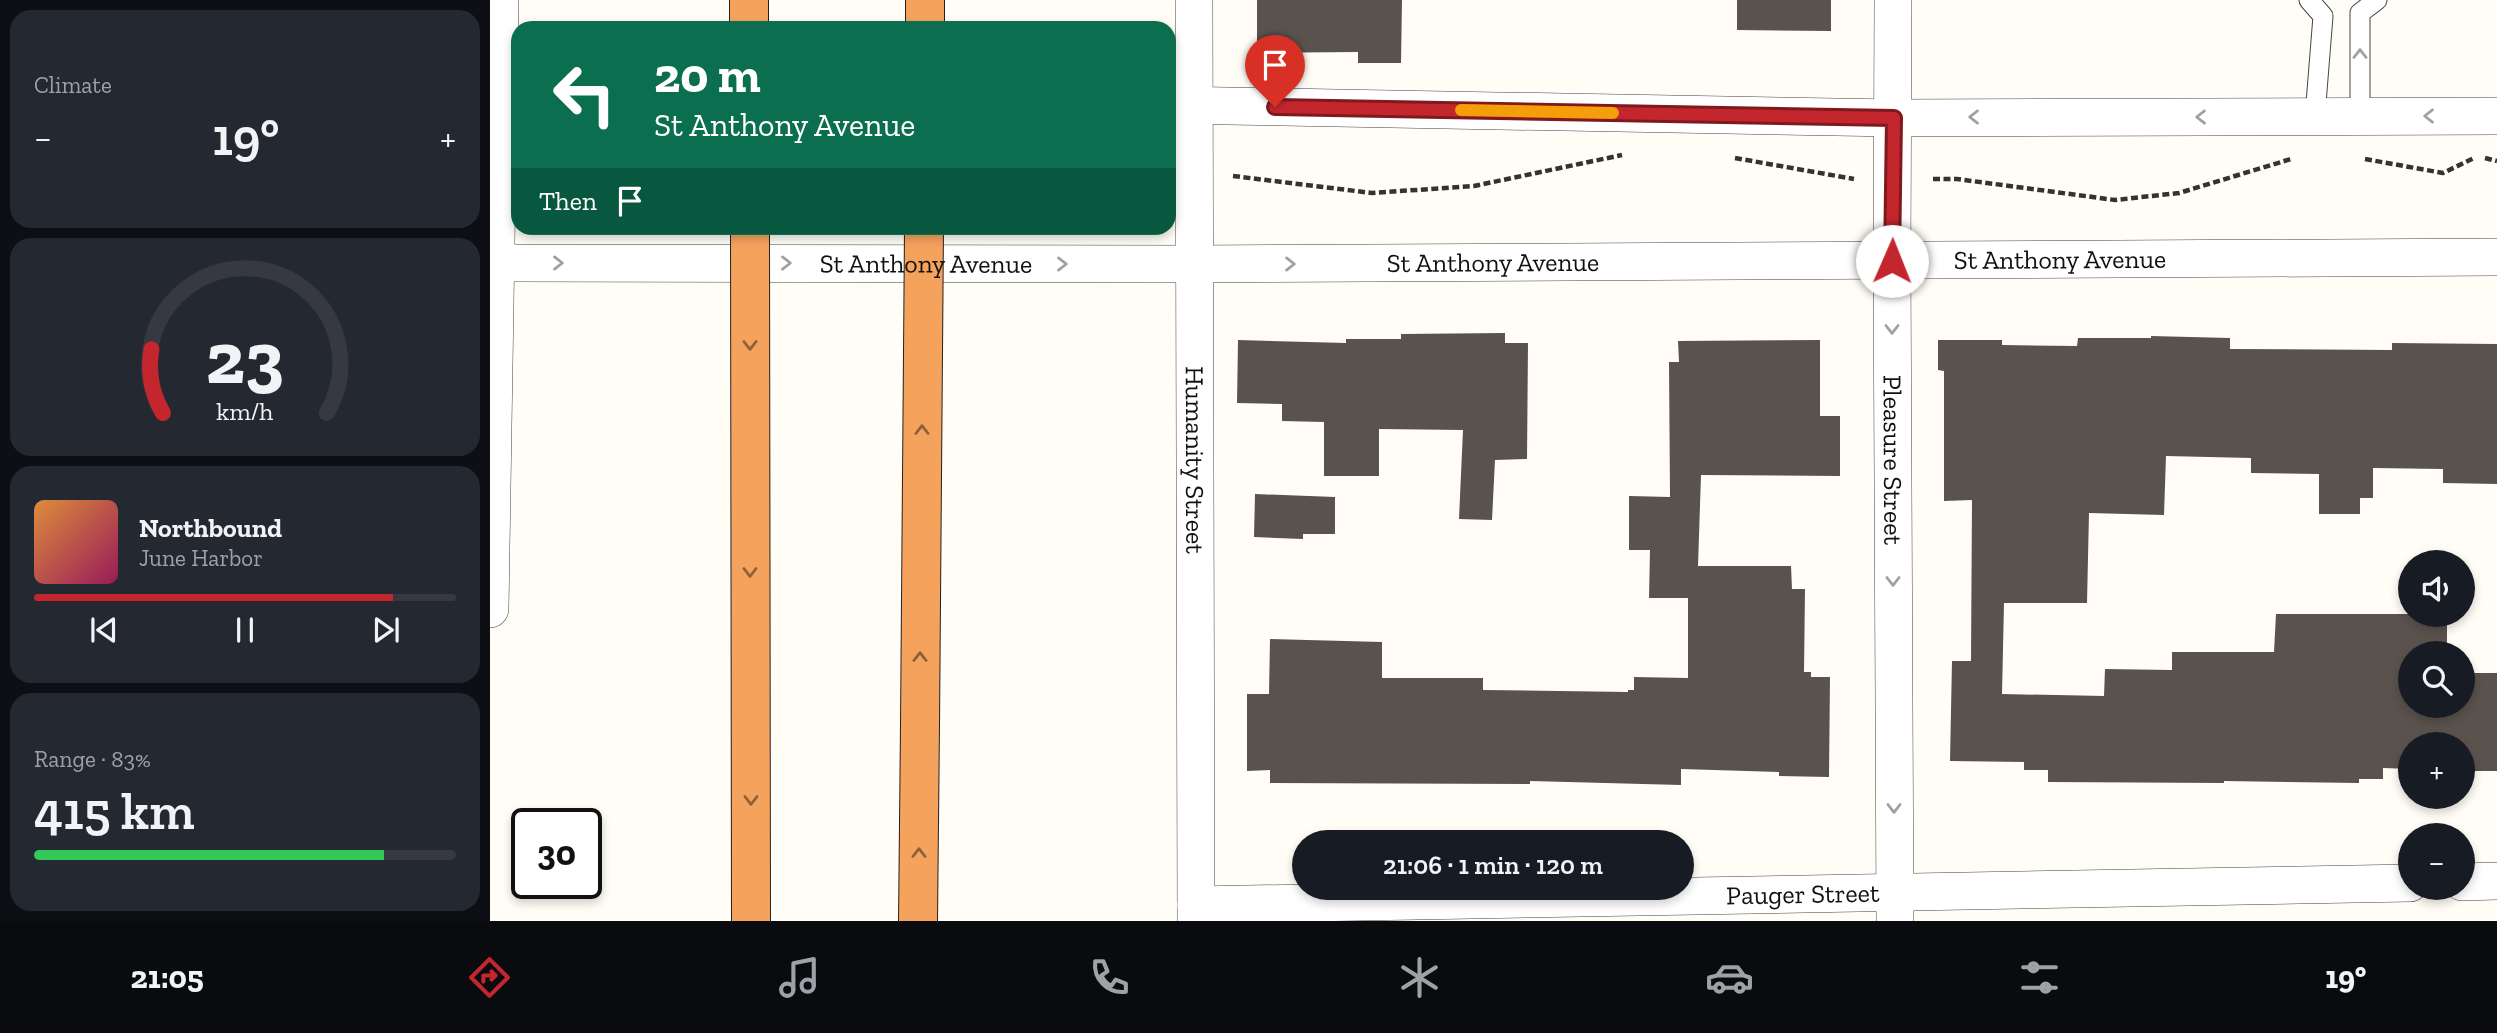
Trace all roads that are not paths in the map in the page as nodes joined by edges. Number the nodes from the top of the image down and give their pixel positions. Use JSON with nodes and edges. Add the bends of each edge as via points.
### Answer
{"nodes":[{"id":1,"x":500,"y":0,"type":"edge"},
{"id":2,"x":749,"y":0,"type":"edge"},
{"id":3,"x":925,"y":0,"type":"edge"},
{"id":4,"x":1194,"y":0,"type":"edge"},
{"id":5,"x":1894,"y":0,"type":"edge"},
{"id":6,"x":2309,"y":0,"type":"edge"},
{"id":7,"x":2377,"y":0,"type":"edge"},
{"id":8,"x":749,"y":21,"type":"edge"},
{"id":9,"x":925,"y":21,"type":"edge"},
{"id":10,"x":1182,"y":105,"type":"edge"},
{"id":11,"x":503,"y":111,"type":"edge"},
{"id":12,"x":2315,"y":116,"type":"junction"},
{"id":13,"x":2497,"y":116,"type":"edge"},
{"id":14,"x":2360,"y":117,"type":"junction"},
{"id":15,"x":1894,"y":118,"type":"junction"},
{"id":16,"x":750,"y":235,"type":"edge"},
{"id":17,"x":924,"y":235,"type":"edge"},
{"id":18,"x":2497,"y":257,"type":"edge"},
{"id":19,"x":1892,"y":261,"type":"junction"},
{"id":20,"x":493,"y":263,"type":"edge"},
{"id":21,"x":1195,"y":264,"type":"junction"},
{"id":22,"x":490,"y":609,"type":"edge"},
{"id":23,"x":2497,"y":881,"type":"edge"},
{"id":24,"x":2475,"y":882,"type":"edge"},
{"id":25,"x":2398,"y":884,"type":"edge"},
{"id":26,"x":1895,"y":907,"type":"edge"},
{"id":27,"x":1196,"y":913,"type":"edge"},
{"id":28,"x":751,"y":921,"type":"edge"},
{"id":29,"x":919,"y":921,"type":"edge"}],
"edges":[{"from":1,"to":11,"type":"street"},
{"from":2,"to":8,"type":"highway"},
{"from":3,"to":9,"type":"highway"},
{"from":4,"to":10,"type":"street","name":"Humanity Street"},
{"from":5,"to":15,"type":"street","name":"Pleasure Street"},
{"from":6,"to":12,"type":"lane","via":[[2323,16]]},
{"from":14,"to":7,"type":"lane","one_way":true,"via":[[2360,13]]},
{"from":10,"to":15,"type":"street"},
{"from":10,"to":21,"type":"street","name":"Humanity Street","via":[[1195,177]]},
{"from":11,"to":20,"type":"street"},
{"from":12,"to":14,"type":"street"},
{"from":12,"to":15,"type":"street","one_way":true},
{"from":13,"to":14,"type":"street","one_way":true},
{"from":15,"to":19,"type":"street","name":"Pleasure Street"},
{"from":16,"to":28,"type":"highway","one_way":true,"bridge":true},
{"from":29,"to":17,"type":"highway","one_way":true,"bridge":true},
{"from":18,"to":19,"type":"street","name":"St Anthony Avenue"},
{"from":21,"to":19,"type":"street","name":"St Anthony Avenue","one_way":true},
{"from":19,"to":26,"type":"street","name":"Pleasure Street","one_way":true},
{"from":20,"to":21,"type":"street","name":"St Anthony Avenue","one_way":true},
{"from":20,"to":22,"type":"street"},
{"from":21,"to":27,"type":"street","name":"Humanity Street"},
{"from":23,"to":24,"type":"street"},
{"from":25,"to":26,"type":"street","name":"Pauger Street"},
{"from":26,"to":27,"type":"street","name":"Pauger Street"}]}
